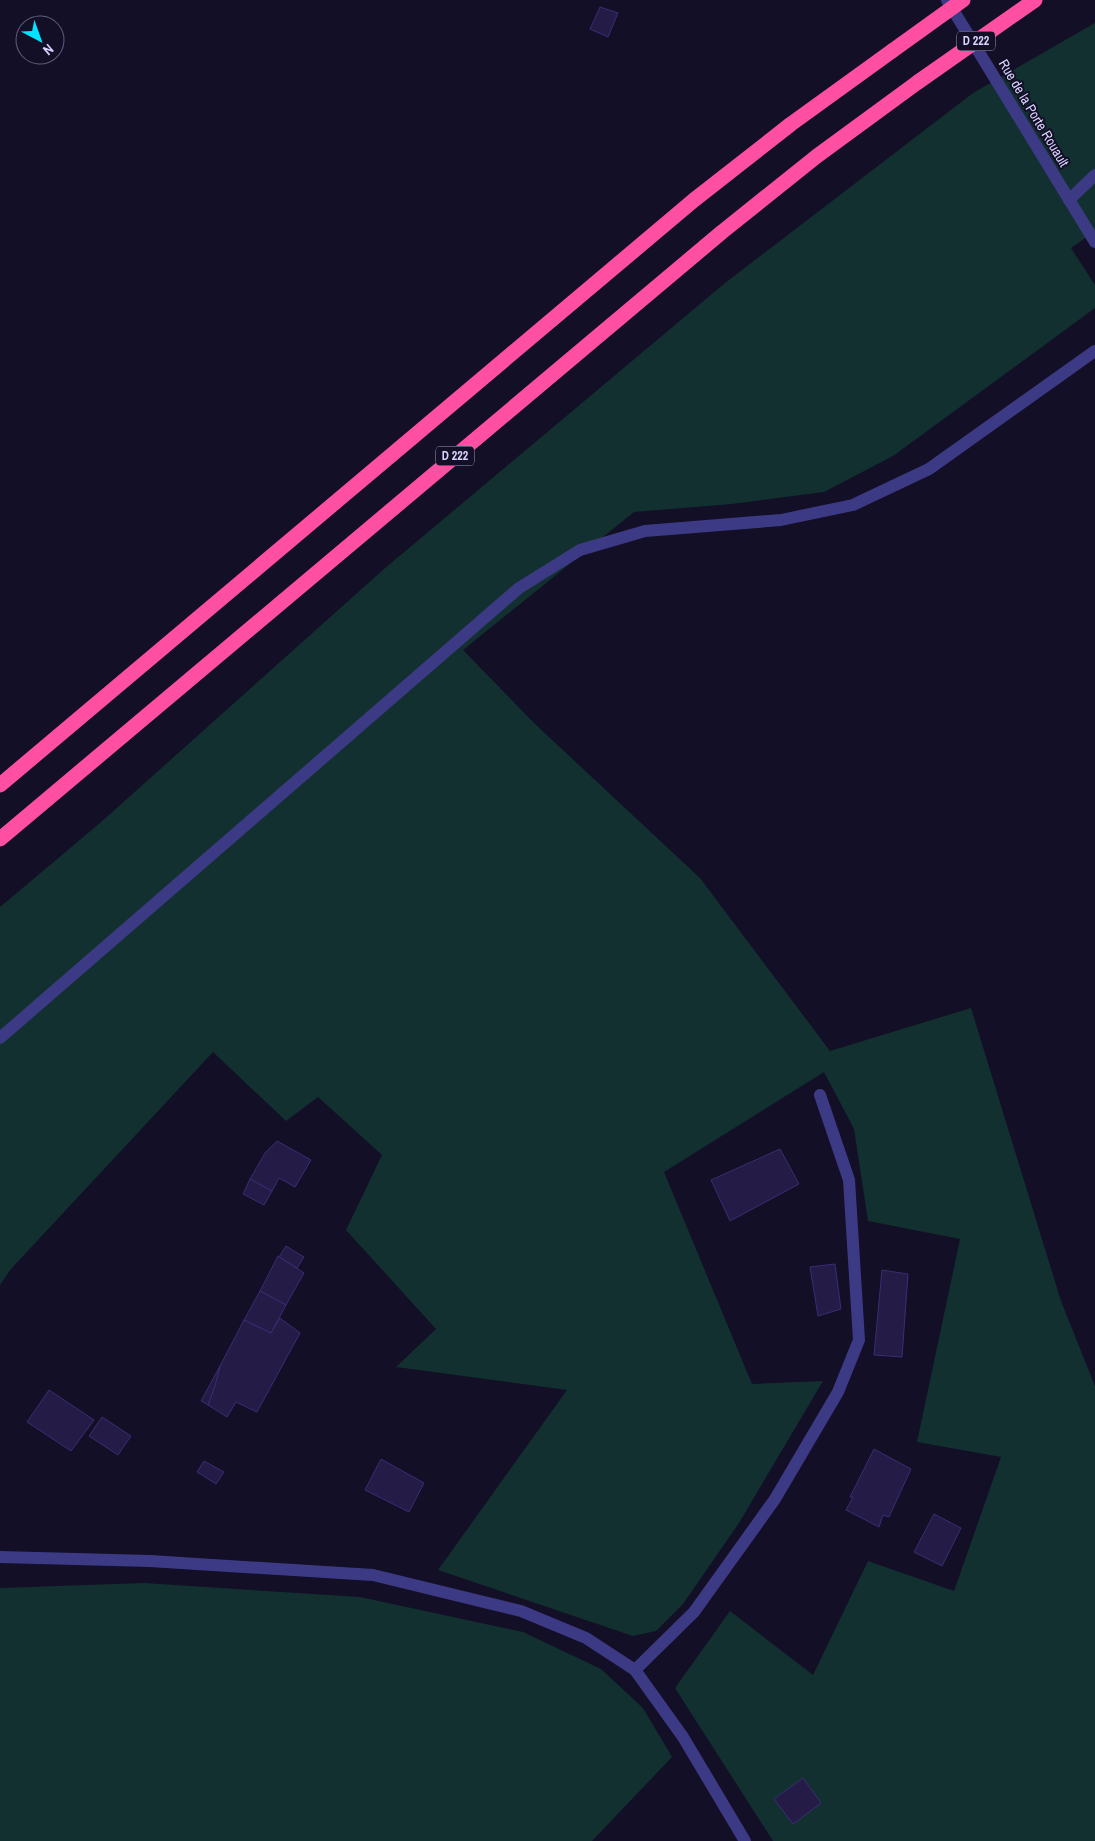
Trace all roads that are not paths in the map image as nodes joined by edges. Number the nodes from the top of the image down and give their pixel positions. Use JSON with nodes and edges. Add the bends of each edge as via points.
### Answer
{"nodes":[{"id":1,"x":947,"y":0,"type":"edge"},
{"id":2,"x":963,"y":0,"type":"edge"},
{"id":3,"x":1035,"y":0,"type":"edge"},
{"id":4,"x":1095,"y":175,"type":"edge"},
{"id":5,"x":1069,"y":200,"type":"junction"},
{"id":6,"x":1095,"y":242,"type":"edge"},
{"id":7,"x":1095,"y":350,"type":"edge"},
{"id":8,"x":0,"y":786,"type":"edge"},
{"id":9,"x":0,"y":839,"type":"edge"},
{"id":10,"x":0,"y":1038,"type":"edge"},
{"id":11,"x":820,"y":1095,"type":"dead end"},
{"id":12,"x":0,"y":1557,"type":"edge"},
{"id":13,"x":635,"y":1670,"type":"junction"},
{"id":14,"x":745,"y":1841,"type":"edge"}],
"edges":[{"from":1,"to":5,"type":"street","name":"Rue de la Porte Rouault"},
{"from":2,"to":8,"type":"highway","bridge":true,"via":[[791,124],[694,200]]},
{"from":3,"to":9,"type":"highway","number":"D 222","bridge":true,"via":[[817,156],[722,232]]},
{"from":4,"to":5,"type":"street"},
{"from":5,"to":6,"type":"street","name":"Rue de la Porte Rouault"},
{"from":7,"to":10,"type":"street","via":[[930,469],[853,505],[781,520],[645,530],[580,550],[519,588]]},
{"from":11,"to":13,"type":"street","via":[[849,1180],[859,1340],[838,1392],[775,1499],[694,1612]]},
{"from":12,"to":13,"type":"street","via":[[150,1560],[373,1575],[521,1611],[586,1638]]},
{"from":13,"to":14,"type":"street","via":[[683,1737]]}]}
